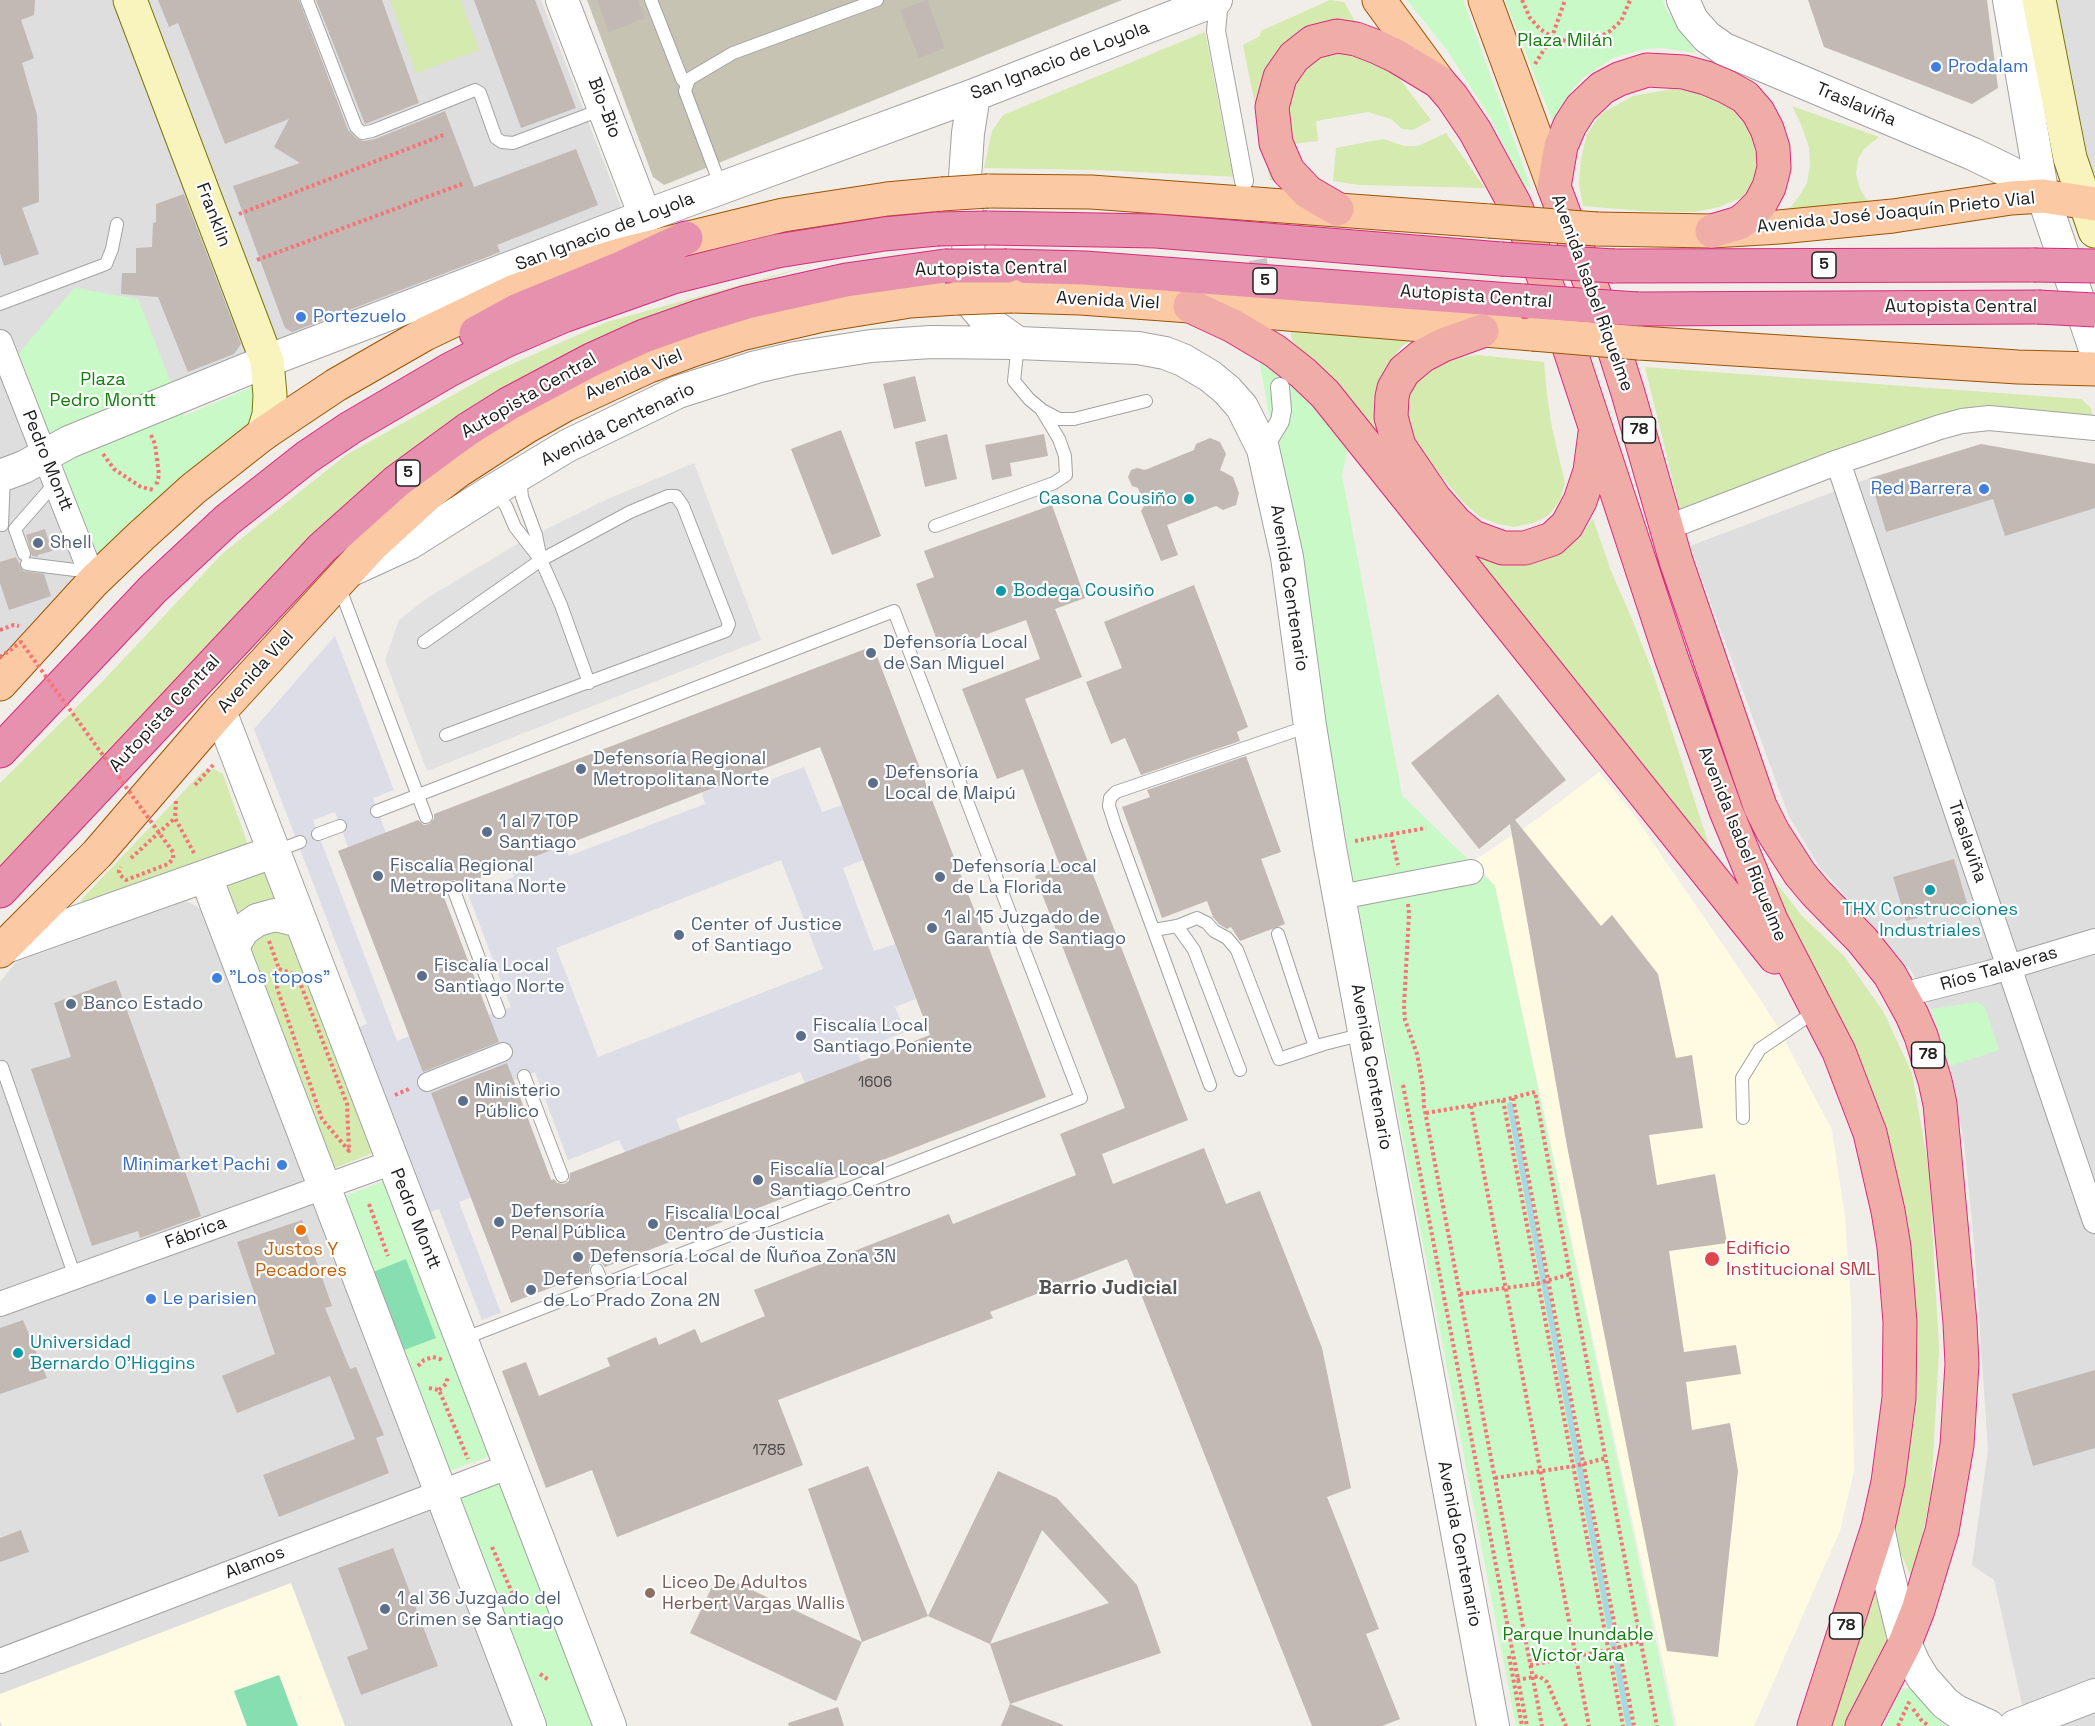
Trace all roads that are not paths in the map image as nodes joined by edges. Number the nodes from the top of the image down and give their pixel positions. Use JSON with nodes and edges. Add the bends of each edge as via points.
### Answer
{"nodes":[{"id":1,"x":130,"y":0,"type":"edge"},
{"id":2,"x":307,"y":0,"type":"edge"},
{"id":3,"x":562,"y":0,"type":"edge"},
{"id":4,"x":651,"y":0,"type":"edge"},
{"id":5,"x":877,"y":0,"type":"edge"},
{"id":6,"x":1217,"y":0,"type":"edge"},
{"id":7,"x":1379,"y":0,"type":"edge"},
{"id":8,"x":1485,"y":0,"type":"edge"},
{"id":9,"x":1683,"y":0,"type":"edge"},
{"id":10,"x":2009,"y":0,"type":"edge"},
{"id":11,"x":2039,"y":0,"type":"edge"},
{"id":12,"x":1439,"y":82,"type":"junction"},
{"id":13,"x":686,"y":84,"type":"junction"},
{"id":14,"x":974,"y":95,"type":"junction"},
{"id":15,"x":604,"y":108,"type":"junction"},
{"id":16,"x":1244,"y":181,"type":"dead end"},
{"id":17,"x":1554,"y":187,"type":"junction"},
{"id":18,"x":721,"y":188,"type":"junction"},
{"id":19,"x":2043,"y":196,"type":"junction"},
{"id":20,"x":1337,"y":209,"type":"junction"},
{"id":21,"x":2092,"y":212,"type":"edge"},
{"id":22,"x":645,"y":216,"type":"junction"},
{"id":23,"x":117,"y":224,"type":"dead end"},
{"id":24,"x":1712,"y":231,"type":"junction"},
{"id":25,"x":686,"y":237,"type":"junction"},
{"id":26,"x":2095,"y":266,"type":"edge"},
{"id":27,"x":1009,"y":281,"type":"junction"},
{"id":28,"x":964,"y":300,"type":"junction"},
{"id":29,"x":0,"y":304,"type":"edge"},
{"id":30,"x":1190,"y":306,"type":"junction"},
{"id":31,"x":2095,"y":310,"type":"edge"},
{"id":32,"x":1482,"y":331,"type":"junction"},
{"id":33,"x":0,"y":342,"type":"edge"},
{"id":34,"x":931,"y":342,"type":"junction"},
{"id":35,"x":1018,"y":343,"type":"junction"},
{"id":36,"x":2095,"y":349,"type":"edge"},
{"id":37,"x":267,"y":361,"type":"junction"},
{"id":38,"x":2095,"y":369,"type":"edge"},
{"id":39,"x":1280,"y":387,"type":"dead end"},
{"id":40,"x":394,"y":401,"type":"junction"},
{"id":41,"x":1146,"y":401,"type":"dead end"},
{"id":42,"x":1041,"y":409,"type":"junction"},
{"id":43,"x":1595,"y":425,"type":"junction"},
{"id":44,"x":2095,"y":428,"type":"edge"},
{"id":45,"x":263,"y":434,"type":"junction"},
{"id":46,"x":1263,"y":449,"type":"junction"},
{"id":47,"x":1838,"y":462,"type":"junction"},
{"id":48,"x":50,"y":469,"type":"junction"},
{"id":49,"x":520,"y":474,"type":"junction"},
{"id":50,"x":2,"y":475,"type":"edge"},
{"id":51,"x":489,"y":493,"type":"junction"},
{"id":52,"x":2,"y":525,"type":"dead end"},
{"id":53,"x":935,"y":526,"type":"dead end"},
{"id":54,"x":1666,"y":528,"type":"junction"},
{"id":55,"x":541,"y":560,"type":"junction"},
{"id":56,"x":92,"y":577,"type":"junction"},
{"id":57,"x":341,"y":578,"type":"junction"},
{"id":58,"x":424,"y":642,"type":"dead end"},
{"id":59,"x":589,"y":683,"type":"junction"},
{"id":60,"x":0,"y":684,"type":"edge"},
{"id":61,"x":220,"y":711,"type":"junction"},
{"id":62,"x":1310,"y":726,"type":"junction"},
{"id":63,"x":446,"y":735,"type":"dead end"},
{"id":64,"x":0,"y":750,"type":"edge"},
{"id":65,"x":417,"y":794,"type":"junction"},
{"id":66,"x":377,"y":811,"type":"dead end"},
{"id":67,"x":426,"y":817,"type":"dead end"},
{"id":68,"x":340,"y":825,"type":"dead end"},
{"id":69,"x":318,"y":834,"type":"dead end"},
{"id":70,"x":286,"y":847,"type":"junction"},
{"id":71,"x":1471,"y":872,"type":"dead end"},
{"id":72,"x":206,"y":877,"type":"junction"},
{"id":73,"x":453,"y":888,"type":"dead end"},
{"id":74,"x":0,"y":891,"type":"edge"},
{"id":75,"x":1340,"y":897,"type":"junction"},
{"id":76,"x":300,"y":921,"type":"junction"},
{"id":77,"x":1177,"y":926,"type":"junction"},
{"id":78,"x":1154,"y":930,"type":"junction"},
{"id":79,"x":1278,"y":934,"type":"dead end"},
{"id":80,"x":2095,"y":941,"type":"edge"},
{"id":81,"x":233,"y":947,"type":"junction"},
{"id":82,"x":1,"y":949,"type":"edge"},
{"id":83,"x":2008,"y":967,"type":"junction"},
{"id":84,"x":1902,"y":995,"type":"junction"},
{"id":85,"x":499,"y":1012,"type":"dead end"},
{"id":86,"x":1820,"y":1014,"type":"junction"},
{"id":87,"x":1365,"y":1034,"type":"junction"},
{"id":88,"x":1315,"y":1047,"type":"junction"},
{"id":89,"x":503,"y":1052,"type":"dead end"},
{"id":90,"x":2,"y":1067,"type":"dead end"},
{"id":91,"x":1240,"y":1070,"type":"dead end"},
{"id":92,"x":524,"y":1076,"type":"dead end"},
{"id":93,"x":427,"y":1082,"type":"dead end"},
{"id":94,"x":1210,"y":1085,"type":"dead end"},
{"id":95,"x":1743,"y":1118,"type":"dead end"},
{"id":96,"x":393,"y":1162,"type":"junction"},
{"id":97,"x":562,"y":1176,"type":"dead end"},
{"id":98,"x":325,"y":1187,"type":"junction"},
{"id":99,"x":2095,"y":1221,"type":"edge"},
{"id":100,"x":597,"y":1270,"type":"dead end"},
{"id":101,"x":75,"y":1277,"type":"junction"},
{"id":102,"x":603,"y":1285,"type":"junction"},
{"id":103,"x":0,"y":1304,"type":"edge"},
{"id":104,"x":462,"y":1339,"type":"junction"},
{"id":105,"x":510,"y":1466,"type":"junction"},
{"id":106,"x":441,"y":1492,"type":"junction"},
{"id":107,"x":1878,"y":1527,"type":"junction"},
{"id":108,"x":1905,"y":1643,"type":"junction"},
{"id":109,"x":0,"y":1661,"type":"edge"},
{"id":110,"x":2095,"y":1695,"type":"edge"},
{"id":111,"x":530,"y":1726,"type":"edge"},
{"id":112,"x":610,"y":1726,"type":"edge"},
{"id":113,"x":1493,"y":1726,"type":"edge"},
{"id":114,"x":1814,"y":1726,"type":"edge"},
{"id":115,"x":1862,"y":1726,"type":"edge"},
{"id":116,"x":1989,"y":1726,"type":"edge"},
{"id":117,"x":2015,"y":1726,"type":"edge"}],
"edges":[{"from":1,"to":37,"type":"main road","name":"Franklin"},
{"from":2,"to":15,"type":"lane","via":[[356,127],[362,133],[474,90],[480,93],[496,138],[513,144]]},
{"from":3,"to":15,"type":"street","name":"Bio-Bio"},
{"from":4,"to":13,"type":"lane"},
{"from":5,"to":13,"type":"lane","via":[[733,53]]},
{"from":6,"to":14,"type":"street","name":"San Ignacio de Loyola"},
{"from":6,"to":16,"type":"street","via":[[1215,31]]},
{"from":7,"to":12,"type":"main road","name":"Avenida Isabel Riquelme"},
{"from":8,"to":17,"type":"main road","name":"Avenida Isabel Riquelme"},
{"from":9,"to":19,"type":"street","name":"Traslaviña","via":[[1692,20],[1724,49],[1973,154],[2010,172]]},
{"from":10,"to":19,"type":"street"},
{"from":11,"to":21,"type":"main road","via":[[2068,149]]},
{"from":12,"to":20,"type":"highway","via":[[1396,56],[1347,37],[1313,42],[1289,63],[1272,100],[1272,125],[1279,152],[1300,185]]},
{"from":12,"to":43,"type":"highway","name":"Avenida Isabel Riquelme","number":"78","via":[[1474,131],[1514,203]]},
{"from":13,"to":18,"type":"lane","via":[[685,91]]},
{"from":14,"to":18,"type":"street","name":"San Ignacio de Loyola"},
{"from":14,"to":28,"type":"street","via":[[966,157]]},
{"from":15,"to":22,"type":"street","name":"Bio-Bio"},
{"from":17,"to":24,"type":"highway","via":[[1561,146],[1570,125],[1602,88],[1647,70],[1698,75],[1751,103],[1767,129],[1774,157],[1773,177],[1755,211],[1739,222]]},
{"from":17,"to":54,"type":"highway","name":"Avenida Isabel Riquelme","number":"78","via":[[1609,333]]},
{"from":18,"to":22,"type":"street","name":"San Ignacio de Loyola"},
{"from":19,"to":21,"type":"main road","name":"Avenida José Joaquín Prieto Vial"},
{"from":19,"to":24,"type":"main road","name":"Avenida José Joaquín Prieto Vial","via":[[1836,223]]},
{"from":19,"to":36,"type":"street"},
{"from":20,"to":24,"type":"main road","name":"Avenida José Joaquín Prieto Vial","bridge":true,"via":[[1597,229]]},
{"from":20,"to":25,"type":"main road","bridge":true,"via":[[1090,192],[988,191],[832,206]]},
{"from":22,"to":37,"type":"street","name":"San Ignacio de Loyola"},
{"from":23,"to":29,"type":"lane","via":[[106,264]]},
{"from":25,"to":40,"type":"highway","via":[[494,322],[429,366]]},
{"from":25,"to":45,"type":"main road","via":[[561,273],[470,311],[381,357]]},
{"from":26,"to":40,"type":"highway","number":"5","bridge":true,"via":[[1614,266],[1156,231],[937,229],[788,249],[672,278],[572,312],[505,341]]},
{"from":27,"to":28,"type":"main road","name":"Avenida Viel","bridge":true},
{"from":27,"to":30,"type":"main road","name":"Avenida Viel","via":[[1081,298]]},
{"from":27,"to":31,"type":"highway","name":"Autopista Central","number":"5","bridge":true,"via":[[1085,267],[1637,309]]},
{"from":27,"to":74,"type":"highway","name":"Autopista Central","number":"5","bridge":true,"via":[[945,266],[836,282],[747,302],[644,336],[508,404],[397,481],[322,548]]},
{"from":28,"to":34,"type":"street","via":[[955,324]]},
{"from":28,"to":35,"type":"street"},
{"from":28,"to":57,"type":"main road","name":"Avenida Viel","via":[[864,307],[782,323],[695,349],[604,386],[526,427],[458,471],[399,519]]},
{"from":30,"to":32,"type":"main road","name":"Avenida Viel"},
{"from":30,"to":86,"type":"highway","via":[[1275,351],[1325,394]]},
{"from":32,"to":38,"type":"main road","bridge":true},
{"from":32,"to":43,"type":"highway","via":[[1422,356],[1404,371],[1392,397],[1391,417],[1399,446],[1435,499],[1464,530],[1482,541],[1514,549],[1543,543],[1561,532],[1585,488]]},
{"from":33,"to":48,"type":"street","name":"Pedro Montt"},
{"from":34,"to":35,"type":"street","name":"Avenida Centenario"},
{"from":34,"to":49,"type":"street","name":"Avenida Centenario","via":[[835,351],[775,362],[717,379],[678,392]]},
{"from":35,"to":42,"type":"lane","via":[[1014,381]]},
{"from":35,"to":46,"type":"street","name":"Avenida Centenario","via":[[1138,348],[1183,360],[1227,390],[1242,407]]},
{"from":37,"to":45,"type":"main road","name":"Franklin","via":[[269,415]]},
{"from":37,"to":48,"type":"street","name":"San Ignacio de Loyola","via":[[69,442]]},
{"from":39,"to":46,"type":"street","via":[[1280,421]]},
{"from":40,"to":64,"type":"highway","number":"5","via":[[308,457],[227,520],[153,590]]},
{"from":41,"to":42,"type":"lane","via":[[1074,419],[1059,419]]},
{"from":42,"to":53,"type":"lane","via":[[1059,440],[1066,475],[1054,483]]},
{"from":43,"to":86,"type":"highway","name":"Avenida Isabel Riquelme","number":"78","via":[[1726,811],[1771,920]]},
{"from":44,"to":47,"type":"street","via":[[1989,418],[1962,421]]},
{"from":45,"to":56,"type":"main road","via":[[162,499]]},
{"from":46,"to":62,"type":"street","name":"Avenida Centenario","via":[[1287,557]]},
{"from":47,"to":54,"type":"street"},
{"from":47,"to":83,"type":"street","name":"Traslaviña"},
{"from":48,"to":50,"type":"street","name":"San Ignacio de Loyola"},
{"from":48,"to":56,"type":"street","name":"Pedro Montt"},
{"from":48,"to":56,"type":"lane","via":[[15,529],[25,559]]},
{"from":49,"to":51,"type":"street","name":"Avenida Centenario"},
{"from":49,"to":55,"type":"lane","via":[[522,497]]},
{"from":50,"to":52,"type":"lane"},
{"from":51,"to":55,"type":"lane","via":[[506,506],[515,527]]},
{"from":51,"to":57,"type":"street","name":"Avenida Centenario","via":[[410,543]]},
{"from":54,"to":84,"type":"highway","name":"Avenida Isabel Riquelme","number":"78","via":[[1749,779],[1773,832],[1800,874],[1877,957]]},
{"from":55,"to":58,"type":"lane"},
{"from":55,"to":59,"type":"lane"},
{"from":55,"to":59,"type":"lane","via":[[630,512],[676,496],[727,614],[726,631]]},
{"from":56,"to":60,"type":"main road"},
{"from":57,"to":61,"type":"main road","name":"Avenida Viel"},
{"from":57,"to":65,"type":"lane"},
{"from":59,"to":63,"type":"lane"},
{"from":61,"to":70,"type":"street","name":"Pedro Montt"},
{"from":61,"to":82,"type":"main road","name":"Avenida Viel","via":[[104,846]]},
{"from":62,"to":75,"type":"street","name":"Avenida Centenario"},
{"from":62,"to":78,"type":"lane","via":[[1116,792],[1110,798],[1115,825]]},
{"from":65,"to":66,"type":"lane"},
{"from":65,"to":67,"type":"lane"},
{"from":65,"to":102,"type":"lane","via":[[894,611],[1081,1098]]},
{"from":68,"to":69,"type":"lane"},
{"from":70,"to":72,"type":"street","name":"Avenida Viel"},
{"from":70,"to":76,"type":"street","name":"Pedro Montt"},
{"from":71,"to":75,"type":"street"},
{"from":72,"to":81,"type":"street"},
{"from":72,"to":82,"type":"street","name":"Avenida Viel"},
{"from":73,"to":85,"type":"lane"},
{"from":75,"to":87,"type":"street","name":"Avenida Centenario"},
{"from":76,"to":81,"type":"street","via":[[275,915],[257,920],[243,930]]},
{"from":76,"to":96,"type":"street","name":"Pedro Montt"},
{"from":77,"to":78,"type":"lane"},
{"from":77,"to":88,"type":"lane","via":[[1197,918],[1227,938],[1237,950],[1279,1059]]},
{"from":77,"to":91,"type":"lane","via":[[1194,950]]},
{"from":78,"to":94,"type":"lane"},
{"from":79,"to":88,"type":"lane"},
{"from":80,"to":83,"type":"street","name":"Ríos Talaveras"},
{"from":81,"to":98,"type":"street"},
{"from":83,"to":84,"type":"street","name":"Ríos Talaveras"},
{"from":83,"to":99,"type":"street","name":"Traslaviña"},
{"from":84,"to":108,"type":"highway","name":"Avenida Isabel Riquelme","number":"78","via":[[1929,1058],[1940,1104],[1962,1364],[1957,1445],[1947,1508],[1929,1576]]},
{"from":86,"to":95,"type":"lane","via":[[1804,1019],[1760,1048],[1742,1078]]},
{"from":86,"to":107,"type":"highway","name":"Avenida Isabel Riquelme","number":"78","via":[[1869,1132],[1895,1257],[1900,1322],[1899,1398]]},
{"from":87,"to":88,"type":"lane"},
{"from":87,"to":113,"type":"street","name":"Avenida Centenario"},
{"from":89,"to":93,"type":"street"},
{"from":90,"to":101,"type":"lane"},
{"from":92,"to":97,"type":"lane"},
{"from":96,"to":98,"type":"street","name":"Fábrica"},
{"from":96,"to":104,"type":"street","name":"Pedro Montt"},
{"from":98,"to":101,"type":"street","name":"Fábrica"},
{"from":98,"to":106,"type":"street"},
{"from":100,"to":102,"type":"lane"},
{"from":101,"to":103,"type":"street","name":"Fábrica"},
{"from":102,"to":104,"type":"lane"},
{"from":104,"to":105,"type":"street","name":"Pedro Montt"},
{"from":105,"to":106,"type":"street","name":"Alamos"},
{"from":105,"to":112,"type":"street","name":"Pedro Montt"},
{"from":106,"to":109,"type":"street","name":"Alamos"},
{"from":106,"to":111,"type":"street"},
{"from":107,"to":108,"type":"street"},
{"from":107,"to":114,"type":"highway","name":"Avenida Isabel Riquelme","number":"78"},
{"from":108,"to":115,"type":"highway","name":"Avenida Isabel Riquelme","number":"78"},
{"from":108,"to":116,"type":"street","via":[[1923,1678],[1945,1703]]},
{"from":110,"to":117,"type":"street"}]}
